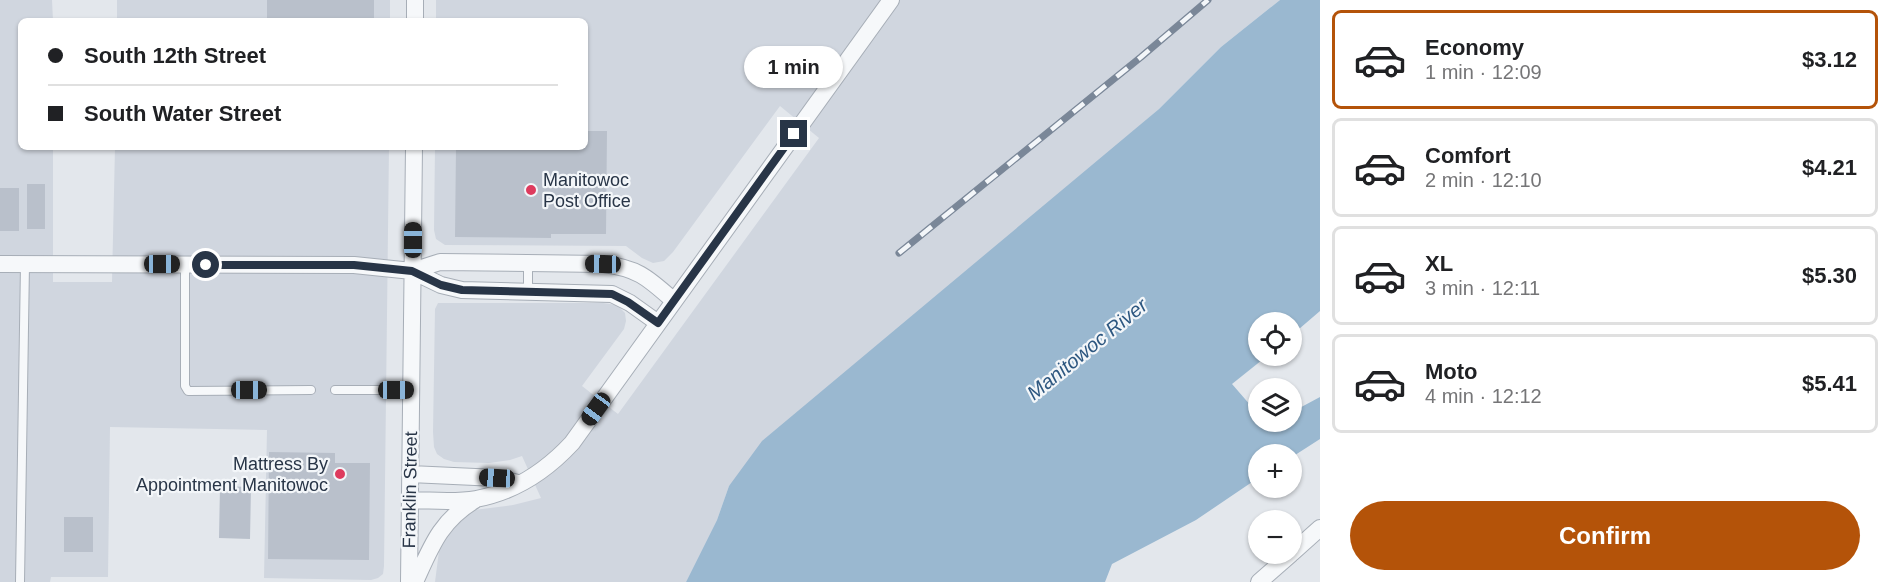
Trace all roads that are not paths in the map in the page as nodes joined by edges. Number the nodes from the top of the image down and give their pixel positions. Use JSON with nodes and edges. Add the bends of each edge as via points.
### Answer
{"nodes":[{"id":1,"x":415,"y":0,"type":"edge"},
{"id":2,"x":891,"y":0,"type":"edge"},
{"id":3,"x":415,"y":18,"type":"edge"},
{"id":4,"x":414,"y":150,"type":"edge"},
{"id":5,"x":528,"y":263,"type":"junction"},
{"id":6,"x":0,"y":264,"type":"edge"},
{"id":7,"x":25,"y":264,"type":"junction"},
{"id":8,"x":185,"y":264,"type":"junction"},
{"id":9,"x":412,"y":271,"type":"junction"},
{"id":10,"x":528,"y":292,"type":"junction"},
{"id":11,"x":674,"y":301,"type":"junction"},
{"id":12,"x":658,"y":323,"type":"junction"},
{"id":13,"x":311,"y":390,"type":"dead end"},
{"id":14,"x":335,"y":390,"type":"dead end"},
{"id":15,"x":411,"y":390,"type":"junction"},
{"id":16,"x":410,"y":474,"type":"junction"},
{"id":17,"x":518,"y":483,"type":"junction"},
{"id":18,"x":476,"y":499,"type":"junction"},
{"id":19,"x":410,"y":500,"type":"junction"},
{"id":20,"x":1320,"y":528,"type":"edge"},
{"id":21,"x":1302,"y":544,"type":"edge"},
{"id":22,"x":1279,"y":564,"type":"edge"},
{"id":23,"x":20,"y":582,"type":"edge"},
{"id":24,"x":409,"y":582,"type":"edge"},
{"id":25,"x":415,"y":582,"type":"edge"},
{"id":26,"x":1259,"y":582,"type":"edge"}],
"edges":[{"from":1,"to":3,"type":"street"},
{"from":2,"to":11,"type":"street"},
{"from":4,"to":9,"type":"street","name":"Franklin Street"},
{"from":5,"to":9,"type":"street","via":[[440,262]]},
{"from":5,"to":10,"type":"lane"},
{"from":5,"to":11,"type":"street","via":[[620,266],[643,276]]},
{"from":6,"to":7,"type":"street"},
{"from":7,"to":8,"type":"street"},
{"from":7,"to":23,"type":"lane"},
{"from":8,"to":9,"type":"street","via":[[354,265]]},
{"from":8,"to":13,"type":"lane","via":[[188,391]]},
{"from":9,"to":10,"type":"street","via":[[462,290]]},
{"from":9,"to":15,"type":"street","name":"Franklin Street"},
{"from":10,"to":12,"type":"street","via":[[612,294]]},
{"from":11,"to":12,"type":"street"},
{"from":12,"to":17,"type":"street","via":[[572,443],[539,474]]},
{"from":14,"to":15,"type":"lane"},
{"from":15,"to":16,"type":"street","name":"Franklin Street"},
{"from":16,"to":17,"type":"street","via":[[497,478]]},
{"from":16,"to":19,"type":"street","name":"Franklin Street"},
{"from":17,"to":18,"type":"street"},
{"from":18,"to":19,"type":"street"},
{"from":18,"to":25,"type":"street","via":[[443,526]]},
{"from":19,"to":24,"type":"street","name":"Franklin Street"},
{"from":20,"to":21,"type":"street"},
{"from":22,"to":26,"type":"street"}]}
